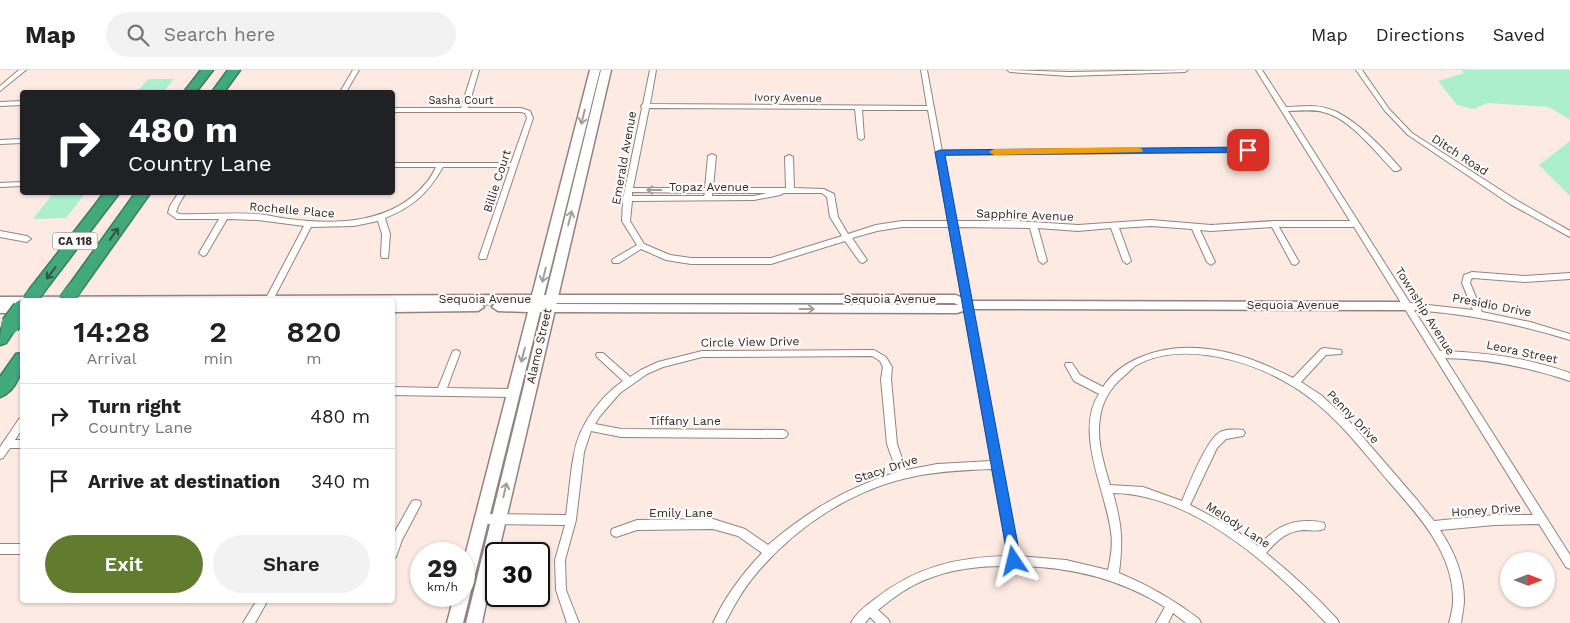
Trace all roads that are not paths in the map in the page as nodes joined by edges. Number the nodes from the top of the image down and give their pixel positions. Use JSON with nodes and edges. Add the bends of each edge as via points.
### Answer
{"nodes":[{"id":1,"x":23,"y":70,"type":"edge"},
{"id":2,"x":207,"y":70,"type":"edge"},
{"id":3,"x":234,"y":70,"type":"edge"},
{"id":4,"x":356,"y":70,"type":"edge"},
{"id":5,"x":476,"y":70,"type":"edge"},
{"id":6,"x":595,"y":70,"type":"edge"},
{"id":7,"x":606,"y":70,"type":"edge"},
{"id":8,"x":653,"y":70,"type":"edge"},
{"id":9,"x":924,"y":70,"type":"edge"},
{"id":10,"x":1010,"y":70,"type":"edge"},
{"id":11,"x":1185,"y":70,"type":"edge"},
{"id":12,"x":1259,"y":70,"type":"edge"},
{"id":13,"x":1358,"y":70,"type":"edge"},
{"id":14,"x":0,"y":89,"type":"edge"},
{"id":15,"x":192,"y":90,"type":"edge"},
{"id":16,"x":219,"y":90,"type":"edge"},
{"id":17,"x":344,"y":90,"type":"edge"},
{"id":18,"x":20,"y":103,"type":"edge"},
{"id":19,"x":0,"y":104,"type":"edge"},
{"id":20,"x":644,"y":106,"type":"junction"},
{"id":21,"x":858,"y":108,"type":"junction"},
{"id":22,"x":931,"y":108,"type":"junction"},
{"id":23,"x":1284,"y":109,"type":"junction"},
{"id":24,"x":395,"y":110,"type":"edge"},
{"id":25,"x":464,"y":110,"type":"junction"},
{"id":26,"x":528,"y":112,"type":"joint"},
{"id":27,"x":861,"y":138,"type":"dead end"},
{"id":28,"x":20,"y":141,"type":"edge"},
{"id":29,"x":0,"y":142,"type":"edge"},
{"id":30,"x":1248,"y":150,"type":"dead end"},
{"id":31,"x":940,"y":152,"type":"junction"},
{"id":32,"x":712,"y":156,"type":"dead end"},
{"id":33,"x":789,"y":157,"type":"dead end"},
{"id":34,"x":395,"y":165,"type":"edge"},
{"id":35,"x":441,"y":165,"type":"junction"},
{"id":36,"x":514,"y":165,"type":"junction"},
{"id":37,"x":1397,"y":169,"type":"dead end"},
{"id":38,"x":20,"y":184,"type":"edge"},
{"id":39,"x":0,"y":186,"type":"edge"},
{"id":40,"x":790,"y":190,"type":"junction"},
{"id":41,"x":628,"y":194,"type":"junction"},
{"id":42,"x":111,"y":195,"type":"edge"},
{"id":43,"x":142,"y":195,"type":"edge"},
{"id":44,"x":181,"y":195,"type":"edge"},
{"id":45,"x":708,"y":195,"type":"junction"},
{"id":46,"x":225,"y":216,"type":"junction"},
{"id":47,"x":381,"y":218,"type":"junction"},
{"id":48,"x":309,"y":224,"type":"junction"},
{"id":49,"x":952,"y":224,"type":"junction"},
{"id":50,"x":1033,"y":224,"type":"junction"},
{"id":51,"x":1274,"y":224,"type":"junction"},
{"id":52,"x":1356,"y":224,"type":"junction"},
{"id":53,"x":1114,"y":226,"type":"junction"},
{"id":54,"x":1195,"y":227,"type":"junction"},
{"id":55,"x":0,"y":234,"type":"edge"},
{"id":56,"x":1570,"y":234,"type":"edge"},
{"id":57,"x":847,"y":238,"type":"junction"},
{"id":58,"x":27,"y":239,"type":"dead end"},
{"id":59,"x":641,"y":246,"type":"junction"},
{"id":60,"x":204,"y":253,"type":"dead end"},
{"id":61,"x":385,"y":256,"type":"dead end"},
{"id":62,"x":484,"y":257,"type":"dead end"},
{"id":63,"x":863,"y":260,"type":"dead end"},
{"id":64,"x":616,"y":261,"type":"dead end"},
{"id":65,"x":1043,"y":261,"type":"dead end"},
{"id":66,"x":1127,"y":261,"type":"dead end"},
{"id":67,"x":1211,"y":262,"type":"dead end"},
{"id":68,"x":1295,"y":262,"type":"dead end"},
{"id":69,"x":1570,"y":276,"type":"edge"},
{"id":70,"x":34,"y":294,"type":"edge"},
{"id":71,"x":70,"y":294,"type":"edge"},
{"id":72,"x":270,"y":298,"type":"edge"},
{"id":73,"x":0,"y":301,"type":"edge"},
{"id":74,"x":20,"y":301,"type":"edge"},
{"id":75,"x":395,"y":301,"type":"edge"},
{"id":76,"x":543,"y":303,"type":"junction"},
{"id":77,"x":968,"y":305,"type":"junction"},
{"id":78,"x":1408,"y":306,"type":"junction"},
{"id":79,"x":395,"y":308,"type":"edge"},
{"id":80,"x":0,"y":309,"type":"edge"},
{"id":81,"x":20,"y":309,"type":"edge"},
{"id":82,"x":20,"y":312,"type":"edge"},
{"id":83,"x":1478,"y":313,"type":"junction"},
{"id":84,"x":10,"y":325,"type":"joint"},
{"id":85,"x":1570,"y":337,"type":"edge"},
{"id":86,"x":0,"y":339,"type":"edge"},
{"id":87,"x":1338,"y":352,"type":"dead end"},
{"id":88,"x":456,"y":353,"type":"dead end"},
{"id":89,"x":1438,"y":354,"type":"junction"},
{"id":90,"x":600,"y":355,"type":"dead end"},
{"id":91,"x":20,"y":363,"type":"edge"},
{"id":92,"x":1069,"y":365,"type":"dead end"},
{"id":93,"x":1570,"y":377,"type":"edge"},
{"id":94,"x":629,"y":381,"type":"junction"},
{"id":95,"x":1295,"y":382,"type":"junction"},
{"id":96,"x":0,"y":390,"type":"edge"},
{"id":97,"x":395,"y":391,"type":"edge"},
{"id":98,"x":441,"y":392,"type":"junction"},
{"id":99,"x":1104,"y":392,"type":"junction"},
{"id":100,"x":513,"y":393,"type":"junction"},
{"id":101,"x":20,"y":425,"type":"edge"},
{"id":102,"x":588,"y":427,"type":"junction"},
{"id":103,"x":1240,"y":433,"type":"dead end"},
{"id":104,"x":783,"y":434,"type":"dead end"},
{"id":105,"x":8,"y":444,"type":"junction"},
{"id":106,"x":20,"y":444,"type":"edge"},
{"id":107,"x":0,"y":455,"type":"edge"},
{"id":108,"x":996,"y":465,"type":"junction"},
{"id":109,"x":903,"y":474,"type":"junction"},
{"id":110,"x":1107,"y":489,"type":"junction"},
{"id":111,"x":416,"y":504,"type":"dead end"},
{"id":112,"x":1184,"y":507,"type":"junction"},
{"id":113,"x":1542,"y":519,"type":"junction"},
{"id":114,"x":481,"y":520,"type":"junction"},
{"id":115,"x":498,"y":520,"type":"junction"},
{"id":116,"x":571,"y":520,"type":"junction"},
{"id":117,"x":1320,"y":526,"type":"dead end"},
{"id":118,"x":1432,"y":526,"type":"junction"},
{"id":119,"x":616,"y":532,"type":"dead end"},
{"id":120,"x":475,"y":544,"type":"edge"},
{"id":121,"x":395,"y":545,"type":"edge"},
{"id":122,"x":0,"y":549,"type":"edge"},
{"id":123,"x":20,"y":549,"type":"edge"},
{"id":124,"x":769,"y":552,"type":"junction"},
{"id":125,"x":1258,"y":553,"type":"junction"},
{"id":126,"x":1014,"y":561,"type":"junction"},
{"id":127,"x":1570,"y":564,"type":"edge"},
{"id":128,"x":1113,"y":575,"type":"junction"},
{"id":129,"x":261,"y":603,"type":"edge"},
{"id":130,"x":1172,"y":606,"type":"junction"},
{"id":131,"x":459,"y":607,"type":"edge"},
{"id":132,"x":869,"y":609,"type":"junction"},
{"id":133,"x":249,"y":623,"type":"edge"},
{"id":134,"x":455,"y":623,"type":"edge"},
{"id":135,"x":474,"y":623,"type":"edge"},
{"id":136,"x":573,"y":623,"type":"edge"},
{"id":137,"x":718,"y":623,"type":"edge"},
{"id":138,"x":857,"y":623,"type":"edge"},
{"id":139,"x":884,"y":623,"type":"edge"},
{"id":140,"x":1162,"y":623,"type":"edge"},
{"id":141,"x":1195,"y":623,"type":"edge"},
{"id":142,"x":1333,"y":623,"type":"edge"},
{"id":143,"x":1455,"y":623,"type":"edge"}],
"edges":[{"from":1,"to":14,"type":"street"},
{"from":2,"to":15,"type":"highway"},
{"from":3,"to":16,"type":"highway"},
{"from":4,"to":17,"type":"street"},
{"from":5,"to":25,"type":"street"},
{"from":6,"to":76,"type":"main road","name":"Alamo Street","one_way":true},
{"from":76,"to":7,"type":"main road","name":"Alamo Street","one_way":true},
{"from":8,"to":20,"type":"street","name":"Emerald Avenue"},
{"from":9,"to":22,"type":"street"},
{"from":10,"to":11,"type":"street","via":[[1045,74],[1105,74]]},
{"from":12,"to":23,"type":"street","name":"Township Avenue"},
{"from":13,"to":56,"type":"street","name":"Ditch Road","via":[[1387,110],[1410,134],[1513,202]]},
{"from":18,"to":19,"type":"street"},
{"from":20,"to":21,"type":"street","name":"Ivory Avenue"},
{"from":20,"to":41,"type":"street","name":"Emerald Avenue"},
{"from":21,"to":22,"type":"street","name":"Ivory Avenue"},
{"from":21,"to":27,"type":"street"},
{"from":22,"to":31,"type":"street"},
{"from":23,"to":37,"type":"street","via":[[1319,109],[1335,114],[1356,129]]},
{"from":23,"to":52,"type":"street","name":"Township Avenue"},
{"from":24,"to":25,"type":"street","name":"Sasha Court"},
{"from":25,"to":26,"type":"street","name":"Sasha Court"},
{"from":26,"to":36,"type":"street","name":"Billie Court","via":[[530,118]]},
{"from":28,"to":29,"type":"street"},
{"from":30,"to":31,"type":"street"},
{"from":31,"to":49,"type":"street"},
{"from":32,"to":45,"type":"street"},
{"from":33,"to":40,"type":"street"},
{"from":34,"to":35,"type":"street"},
{"from":35,"to":36,"type":"street"},
{"from":35,"to":47,"type":"street","name":"Rochelle Place","via":[[421,195]]},
{"from":36,"to":62,"type":"street","name":"Billie Court"},
{"from":38,"to":39,"type":"street"},
{"from":40,"to":45,"type":"street","name":"Topaz Avenue","via":[[766,197]]},
{"from":40,"to":57,"type":"street","name":"Topaz Avenue","via":[[828,193],[834,217]]},
{"from":41,"to":45,"type":"street","name":"Topaz Avenue"},
{"from":41,"to":59,"type":"street","name":"Emerald Avenue","via":[[626,222]]},
{"from":42,"to":70,"type":"highway","number":"CA 118","one_way":true},
{"from":71,"to":43,"type":"highway","number":"CA 118","one_way":true},
{"from":44,"to":46,"type":"street","name":"Rochelle Place","via":[[172,209],[174,214]]},
{"from":46,"to":48,"type":"street","name":"Rochelle Place"},
{"from":46,"to":60,"type":"street"},
{"from":47,"to":48,"type":"street","name":"Rochelle Place","via":[[350,224]]},
{"from":47,"to":61,"type":"street","via":[[386,234]]},
{"from":48,"to":72,"type":"street"},
{"from":49,"to":50,"type":"street","name":"Sapphire Avenue"},
{"from":49,"to":57,"type":"street","name":"Sapphire Avenue","via":[[887,226]]},
{"from":49,"to":77,"type":"street"},
{"from":50,"to":53,"type":"street","name":"Sapphire Avenue","via":[[1078,228]]},
{"from":50,"to":65,"type":"street"},
{"from":51,"to":52,"type":"street","name":"Sapphire Avenue"},
{"from":51,"to":54,"type":"street","name":"Sapphire Avenue"},
{"from":51,"to":68,"type":"street"},
{"from":52,"to":78,"type":"street","name":"Township Avenue"},
{"from":53,"to":54,"type":"street","name":"Sapphire Avenue"},
{"from":53,"to":66,"type":"street"},
{"from":54,"to":67,"type":"street"},
{"from":55,"to":58,"type":"street"},
{"from":57,"to":59,"type":"street","name":"Sapphire Avenue","via":[[787,258],[754,263],[680,260]]},
{"from":57,"to":63,"type":"street","name":"Topaz Avenue"},
{"from":59,"to":64,"type":"street"},
{"from":69,"to":83,"type":"street","via":[[1524,279],[1472,275],[1466,283]]},
{"from":73,"to":74,"type":"main road","name":"Sequoia Avenue"},
{"from":75,"to":76,"type":"main road","name":"Sequoia Avenue"},
{"from":76,"to":77,"type":"street","name":"Sequoia Avenue","via":[[957,309]]},
{"from":76,"to":79,"type":"main road","name":"Sequoia Avenue"},
{"from":76,"to":100,"type":"main road","name":"Alamo Street","one_way":true},
{"from":115,"to":76,"type":"main road","name":"Alamo Street","one_way":true},
{"from":77,"to":78,"type":"street","name":"Sequoia Avenue"},
{"from":77,"to":108,"type":"street"},
{"from":78,"to":83,"type":"street","name":"Presidio Drive"},
{"from":78,"to":89,"type":"street","name":"Township Avenue"},
{"from":80,"to":81,"type":"main road"},
{"from":82,"to":84,"type":"highway","bridge":true},
{"from":83,"to":85,"type":"street","name":"Presidio Drive"},
{"from":84,"to":86,"type":"highway"},
{"from":87,"to":95,"type":"street","via":[[1324,351]]},
{"from":88,"to":98,"type":"street"},
{"from":89,"to":93,"type":"street","name":"Leora Street","via":[[1510,360]]},
{"from":89,"to":113,"type":"street","name":"Township Avenue"},
{"from":90,"to":94,"type":"street"},
{"from":91,"to":96,"type":"highway"},
{"from":92,"to":99,"type":"street","via":[[1077,378]]},
{"from":94,"to":102,"type":"street","name":"Circle View Drive","via":[[606,401]]},
{"from":94,"to":109,"type":"street","name":"Circle View Drive","via":[[661,364],[702,354],[874,353],[883,358],[888,367],[886,379],[892,444]]},
{"from":95,"to":99,"type":"street","name":"Penny Drive","via":[[1240,358],[1185,351],[1161,354],[1136,363],[1117,376]]},
{"from":95,"to":118,"type":"street","name":"Penny Drive","via":[[1339,417]]},
{"from":97,"to":98,"type":"street"},
{"from":98,"to":100,"type":"street"},
{"from":99,"to":110,"type":"street","name":"Penny Drive","via":[[1096,409],[1094,431]]},
{"from":100,"to":114,"type":"main road","name":"Alamo Street"},
{"from":101,"to":105,"type":"street"},
{"from":102,"to":104,"type":"street","name":"Tiffany Lane","via":[[621,433]]},
{"from":102,"to":116,"type":"street","name":"Circle View Drive","via":[[579,452]]},
{"from":103,"to":112,"type":"street","via":[[1223,435],[1213,445]]},
{"from":105,"to":106,"type":"street"},
{"from":105,"to":107,"type":"street"},
{"from":108,"to":109,"type":"street","name":"Stacy Drive","via":[[948,467]]},
{"from":108,"to":126,"type":"street"},
{"from":109,"to":124,"type":"street","name":"Stacy Drive","via":[[829,504],[796,527]]},
{"from":110,"to":112,"type":"street","name":"Melody Lane","via":[[1147,492]]},
{"from":110,"to":128,"type":"street","name":"Penny Drive","via":[[1117,536]]},
{"from":111,"to":121,"type":"street"},
{"from":112,"to":125,"type":"street","name":"Melody Lane"},
{"from":113,"to":118,"type":"street","name":"Honey Drive"},
{"from":113,"to":127,"type":"street","name":"Township Avenue"},
{"from":114,"to":115,"type":"street"},
{"from":114,"to":120,"type":"main road","name":"Alamo Street"},
{"from":115,"to":116,"type":"street"},
{"from":115,"to":135,"type":"main road","name":"Alamo Street"},
{"from":116,"to":136,"type":"street","name":"Circle View Drive","via":[[560,560],[560,576],[565,605]]},
{"from":117,"to":125,"type":"street","via":[[1293,524]]},
{"from":118,"to":143,"type":"street","via":[[1454,572],[1458,603]]},
{"from":119,"to":124,"type":"street","name":"Emily Lane","via":[[637,525],[713,524],[741,532]]},
{"from":122,"to":123,"type":"street"},
{"from":124,"to":137,"type":"street","name":"Stacy Drive","via":[[742,583]]},
{"from":125,"to":142,"type":"street","name":"Melody Lane","via":[[1292,581]]},
{"from":126,"to":128,"type":"street","via":[[1061,562]]},
{"from":126,"to":132,"type":"street","via":[[969,562],[933,570],[899,586]]},
{"from":128,"to":130,"type":"street"},
{"from":129,"to":133,"type":"street"},
{"from":130,"to":140,"type":"street"},
{"from":130,"to":141,"type":"street"},
{"from":131,"to":134,"type":"main road"},
{"from":132,"to":138,"type":"street"},
{"from":132,"to":139,"type":"street"}]}
